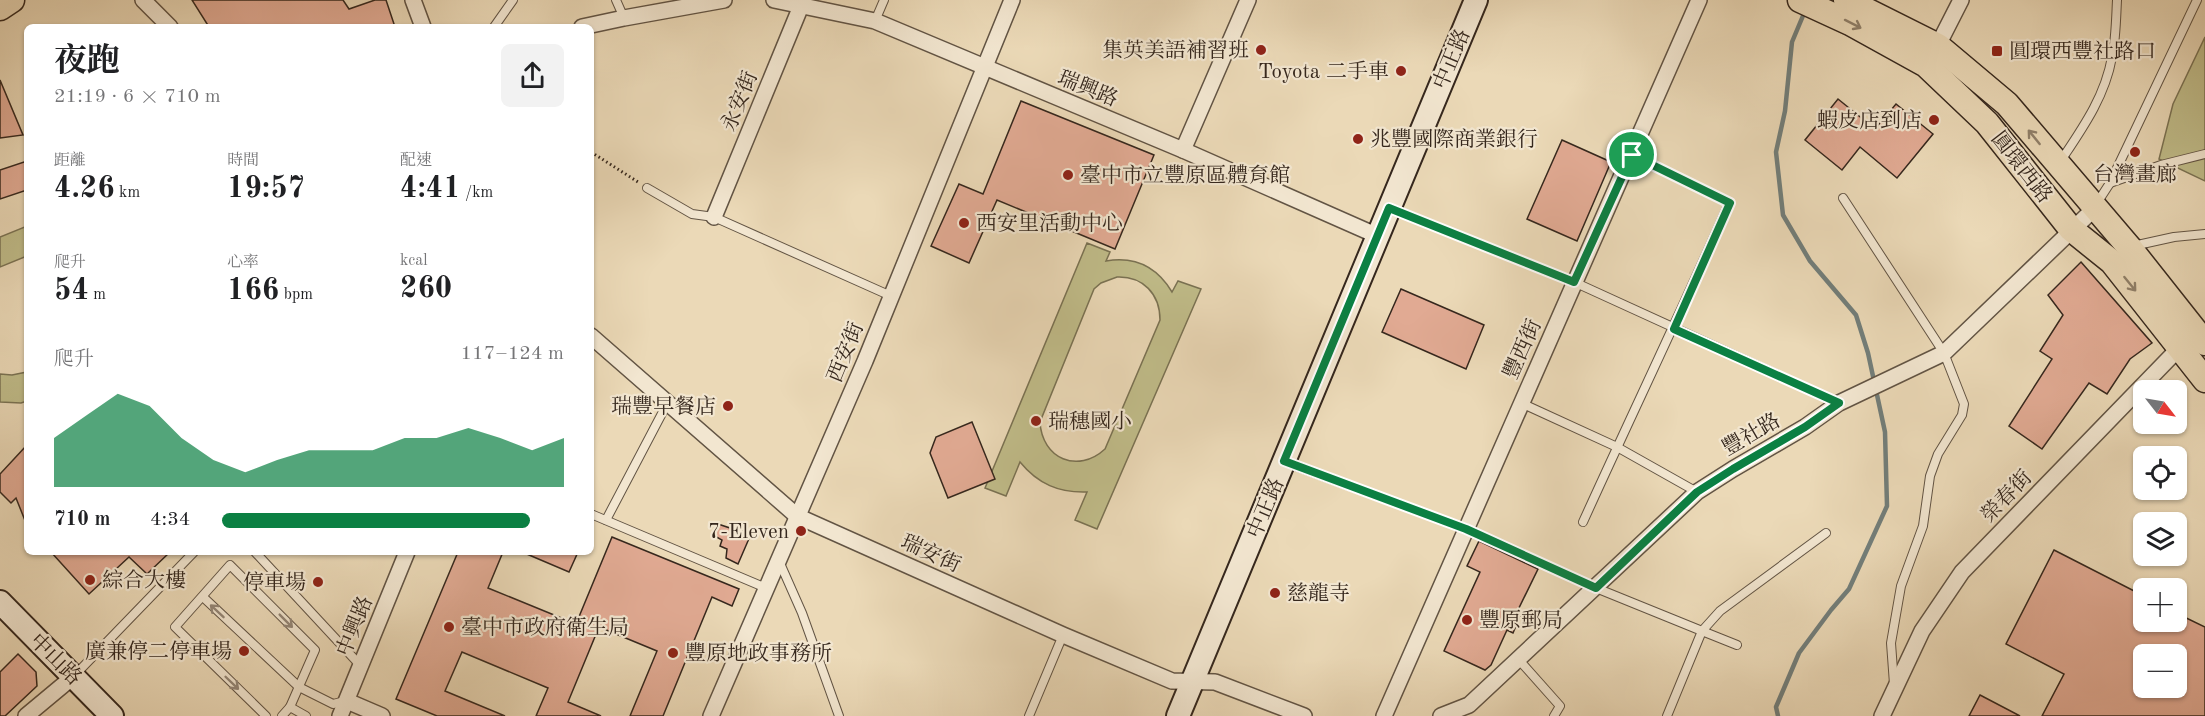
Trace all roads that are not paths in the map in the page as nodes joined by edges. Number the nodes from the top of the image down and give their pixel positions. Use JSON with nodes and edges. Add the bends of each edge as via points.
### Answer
{"nodes":[{"id":1,"x":12,"y":0,"type":"edge"},
{"id":2,"x":143,"y":0,"type":"edge"},
{"id":3,"x":413,"y":0,"type":"edge"},
{"id":4,"x":513,"y":0,"type":"edge"},
{"id":5,"x":616,"y":0,"type":"edge"},
{"id":6,"x":724,"y":0,"type":"edge"},
{"id":7,"x":774,"y":0,"type":"edge"},
{"id":8,"x":884,"y":0,"type":"edge"},
{"id":9,"x":1012,"y":0,"type":"edge"},
{"id":10,"x":1248,"y":0,"type":"edge"},
{"id":11,"x":1476,"y":0,"type":"edge"},
{"id":12,"x":1699,"y":0,"type":"edge"},
{"id":13,"x":1800,"y":0,"type":"edge"},
{"id":14,"x":1961,"y":0,"type":"edge"},
{"id":15,"x":2117,"y":0,"type":"edge"},
{"id":16,"x":2197,"y":0,"type":"edge"},
{"id":17,"x":1856,"y":2,"type":"edge"},
{"id":18,"x":801,"y":3,"type":"edge"},
{"id":19,"x":661,"y":5,"type":"edge"},
{"id":20,"x":0,"y":8,"type":"edge"},
{"id":21,"x":624,"y":18,"type":"junction"},
{"id":22,"x":875,"y":21,"type":"junction"},
{"id":23,"x":167,"y":24,"type":"edge"},
{"id":24,"x":422,"y":24,"type":"edge"},
{"id":25,"x":496,"y":24,"type":"edge"},
{"id":26,"x":594,"y":24,"type":"edge"},
{"id":27,"x":1932,"y":56,"type":"junction"},
{"id":28,"x":984,"y":67,"type":"junction"},
{"id":29,"x":1183,"y":150,"type":"junction"},
{"id":30,"x":2205,"y":154,"type":"edge"},
{"id":31,"x":1632,"y":155,"type":"junction"},
{"id":32,"x":2058,"y":166,"type":"junction"},
{"id":33,"x":2110,"y":183,"type":"junction"},
{"id":34,"x":648,"y":188,"type":"road end"},
{"id":35,"x":1843,"y":198,"type":"dead end"},
{"id":36,"x":1389,"y":208,"type":"junction"},
{"id":37,"x":2095,"y":208,"type":"junction"},
{"id":38,"x":714,"y":217,"type":"junction"},
{"id":39,"x":2071,"y":229,"type":"junction"},
{"id":40,"x":2205,"y":234,"type":"edge"},
{"id":41,"x":1378,"y":236,"type":"junction"},
{"id":42,"x":2121,"y":254,"type":"junction"},
{"id":43,"x":1574,"y":282,"type":"junction"},
{"id":44,"x":891,"y":296,"type":"junction"},
{"id":45,"x":1674,"y":329,"type":"junction"},
{"id":46,"x":594,"y":339,"type":"edge"},
{"id":47,"x":2194,"y":341,"type":"edge"},
{"id":48,"x":1944,"y":353,"type":"junction"},
{"id":49,"x":2205,"y":380,"type":"edge"},
{"id":50,"x":668,"y":402,"type":"junction"},
{"id":51,"x":1521,"y":403,"type":"junction"},
{"id":52,"x":1839,"y":403,"type":"junction"},
{"id":53,"x":1617,"y":447,"type":"junction"},
{"id":54,"x":1284,"y":461,"type":"junction"},
{"id":55,"x":1697,"y":492,"type":"junction"},
{"id":56,"x":594,"y":515,"type":"edge"},
{"id":57,"x":797,"y":516,"type":"junction"},
{"id":58,"x":606,"y":520,"type":"junction"},
{"id":59,"x":1583,"y":522,"type":"dead end"},
{"id":60,"x":1466,"y":529,"type":"junction"},
{"id":61,"x":1826,"y":534,"type":"dead end"},
{"id":62,"x":191,"y":555,"type":"edge"},
{"id":63,"x":258,"y":555,"type":"edge"},
{"id":64,"x":406,"y":555,"type":"edge"},
{"id":65,"x":779,"y":560,"type":"junction"},
{"id":66,"x":766,"y":588,"type":"junction"},
{"id":67,"x":1596,"y":588,"type":"junction"},
{"id":68,"x":203,"y":597,"type":"junction"},
{"id":69,"x":0,"y":602,"type":"edge"},
{"id":70,"x":1701,"y":631,"type":"junction"},
{"id":71,"x":1063,"y":635,"type":"junction"},
{"id":72,"x":1737,"y":645,"type":"dead end"},
{"id":73,"x":1519,"y":660,"type":"junction"},
{"id":74,"x":361,"y":666,"type":"junction"},
{"id":75,"x":74,"y":676,"type":"junction"},
{"id":76,"x":1193,"y":681,"type":"junction"},
{"id":77,"x":299,"y":687,"type":"junction"},
{"id":78,"x":1895,"y":692,"type":"junction"},
{"id":79,"x":346,"y":701,"type":"junction"},
{"id":80,"x":290,"y":707,"type":"junction"},
{"id":81,"x":26,"y":716,"type":"edge"},
{"id":82,"x":112,"y":716,"type":"edge"},
{"id":83,"x":266,"y":716,"type":"edge"},
{"id":84,"x":282,"y":716,"type":"edge"},
{"id":85,"x":306,"y":716,"type":"edge"},
{"id":86,"x":333,"y":716,"type":"edge"},
{"id":87,"x":340,"y":716,"type":"edge"},
{"id":88,"x":382,"y":716,"type":"edge"},
{"id":89,"x":711,"y":716,"type":"edge"},
{"id":90,"x":839,"y":716,"type":"edge"},
{"id":91,"x":1029,"y":716,"type":"edge"},
{"id":92,"x":1178,"y":716,"type":"edge"},
{"id":93,"x":1304,"y":716,"type":"edge"},
{"id":94,"x":1384,"y":716,"type":"edge"},
{"id":95,"x":1441,"y":716,"type":"edge"},
{"id":96,"x":1554,"y":716,"type":"edge"},
{"id":97,"x":1667,"y":716,"type":"edge"},
{"id":98,"x":1882,"y":716,"type":"edge"}],
"edges":[{"from":1,"to":20,"type":"main road"},
{"from":2,"to":23,"type":"street"},
{"from":3,"to":24,"type":"street"},
{"from":4,"to":25,"type":"lane"},
{"from":5,"to":21,"type":"lane"},
{"from":6,"to":19,"type":"street"},
{"from":7,"to":18,"type":"street","name":"瑞興路"},
{"from":8,"to":22,"type":"lane"},
{"from":9,"to":28,"type":"street","name":"西安街"},
{"from":10,"to":29,"type":"street"},
{"from":11,"to":36,"type":"street","name":"中正路"},
{"from":12,"to":31,"type":"street","name":"豐西街"},
{"from":13,"to":27,"type":"main road","name":"圓環西路","one_way":true},
{"from":14,"to":27,"type":"street"},
{"from":15,"to":32,"type":"lane","via":[[2112,56],[2102,90]]},
{"from":16,"to":33,"type":"lane"},
{"from":17,"to":27,"type":"main road","name":"圓環西路"},
{"from":18,"to":22,"type":"street","name":"瑞興路"},
{"from":18,"to":38,"type":"street","name":"永安街"},
{"from":19,"to":21,"type":"street"},
{"from":21,"to":26,"type":"street"},
{"from":22,"to":28,"type":"street","name":"瑞興路"},
{"from":32,"to":27,"type":"main road","name":"圓環西路","one_way":true,"via":[[2007,104]]},
{"from":27,"to":39,"type":"main road","name":"圓環西路"},
{"from":28,"to":29,"type":"street","name":"瑞興路"},
{"from":28,"to":44,"type":"street","name":"西安街"},
{"from":29,"to":41,"type":"street","name":"瑞興路"},
{"from":30,"to":33,"type":"lane"},
{"from":31,"to":43,"type":"street","name":"豐西街"},
{"from":31,"to":45,"type":"lane","via":[[1730,203]]},
{"from":32,"to":37,"type":"main road","name":"圓環西路"},
{"from":33,"to":37,"type":"lane"},
{"from":34,"to":38,"type":"lane","via":[[692,214]]},
{"from":35,"to":48,"type":"lane"},
{"from":36,"to":41,"type":"street","name":"中正路"},
{"from":36,"to":43,"type":"lane"},
{"from":37,"to":39,"type":"street","name":"豐社路"},
{"from":37,"to":42,"type":"main road","name":"圓環西路"},
{"from":38,"to":44,"type":"lane"},
{"from":39,"to":42,"type":"main road","name":"圓環西路"},
{"from":39,"to":48,"type":"street","name":"豐社路"},
{"from":40,"to":42,"type":"lane","via":[[2174,237]]},
{"from":41,"to":54,"type":"street","name":"中正路"},
{"from":42,"to":47,"type":"main road","name":"圓環西路"},
{"from":43,"to":45,"type":"lane"},
{"from":43,"to":51,"type":"street","name":"豐西街"},
{"from":44,"to":57,"type":"street","name":"西安街"},
{"from":45,"to":52,"type":"lane"},
{"from":45,"to":53,"type":"lane"},
{"from":46,"to":50,"type":"street","name":"瑞安街"},
{"from":47,"to":49,"type":"main road","name":"圓環西路"},
{"from":47,"to":78,"type":"street","name":"榮春街","via":[[1962,572],[1922,631]]},
{"from":48,"to":52,"type":"street","name":"豐社路"},
{"from":48,"to":78,"type":"lane","via":[[1964,404],[1962,415],[1938,454],[1923,526],[1901,586],[1891,643]]},
{"from":50,"to":57,"type":"street","name":"瑞安街"},
{"from":50,"to":58,"type":"lane"},
{"from":51,"to":53,"type":"lane"},
{"from":51,"to":60,"type":"street","name":"豐西街"},
{"from":52,"to":55,"type":"street","name":"豐社路"},
{"from":53,"to":55,"type":"lane"},
{"from":53,"to":59,"type":"lane"},
{"from":54,"to":60,"type":"lane"},
{"from":54,"to":76,"type":"street","name":"中正路"},
{"from":55,"to":67,"type":"street","name":"豐社路"},
{"from":56,"to":58,"type":"lane"},
{"from":57,"to":65,"type":"street","name":"西安街"},
{"from":57,"to":71,"type":"street","name":"瑞安街"},
{"from":58,"to":66,"type":"lane"},
{"from":60,"to":67,"type":"lane"},
{"from":60,"to":94,"type":"street","name":"豐西街"},
{"from":61,"to":70,"type":"lane","via":[[1720,611]]},
{"from":62,"to":75,"type":"lane"},
{"from":63,"to":74,"type":"lane"},
{"from":64,"to":74,"type":"street","name":"中興路"},
{"from":65,"to":66,"type":"street","name":"西安街"},
{"from":65,"to":90,"type":"lane"},
{"from":66,"to":89,"type":"street","name":"西安街"},
{"from":67,"to":70,"type":"lane"},
{"from":67,"to":73,"type":"street","name":"豐社路"},
{"from":77,"to":68,"type":"lane","one_way":true},
{"from":68,"to":77,"type":"lane","one_way":true,"via":[[230,565],[315,650]]},
{"from":68,"to":83,"type":"lane","one_way":true,"via":[[175,627]]},
{"from":69,"to":75,"type":"street","name":"中山路"},
{"from":70,"to":72,"type":"lane"},
{"from":70,"to":97,"type":"lane"},
{"from":71,"to":76,"type":"street","name":"瑞安街","via":[[1172,681]]},
{"from":71,"to":91,"type":"lane"},
{"from":73,"to":95,"type":"street","name":"豐社路","via":[[1469,705]]},
{"from":73,"to":96,"type":"lane","via":[[1560,706]]},
{"from":74,"to":79,"type":"street","name":"中興路"},
{"from":75,"to":81,"type":"street"},
{"from":75,"to":82,"type":"street","name":"中山路"},
{"from":76,"to":92,"type":"street","name":"中正路"},
{"from":76,"to":93,"type":"street","name":"瑞安街","via":[[1215,682]]},
{"from":77,"to":79,"type":"lane","via":[[333,704]]},
{"from":77,"to":80,"type":"lane"},
{"from":78,"to":98,"type":"street","name":"榮春街"},
{"from":79,"to":86,"type":"lane"},
{"from":79,"to":87,"type":"street","name":"中興路"},
{"from":79,"to":88,"type":"street"},
{"from":80,"to":84,"type":"lane"},
{"from":80,"to":85,"type":"lane"}]}
